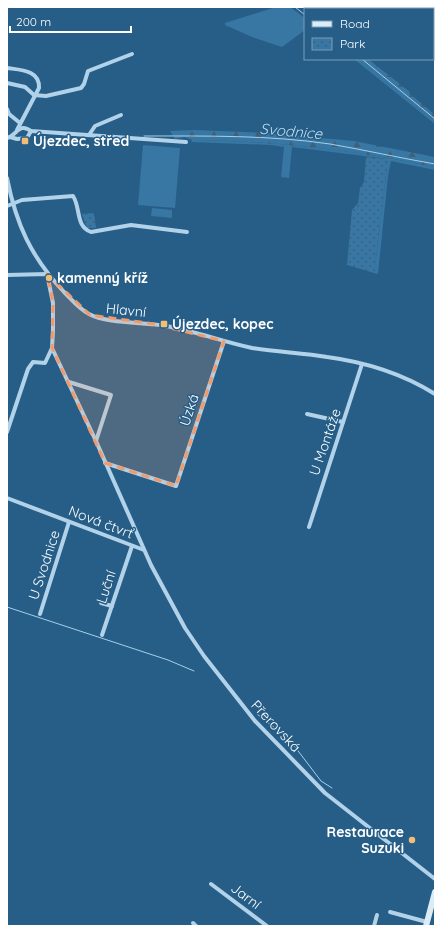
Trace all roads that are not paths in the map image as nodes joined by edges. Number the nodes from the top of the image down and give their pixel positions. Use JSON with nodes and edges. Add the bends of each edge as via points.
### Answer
{"nodes":[{"id":1,"x":132,"y":54,"type":"dead end"},
{"id":2,"x":7,"y":68,"type":"edge"},
{"id":3,"x":7,"y":83,"type":"edge"},
{"id":4,"x":34,"y":96,"type":"junction"},
{"id":5,"x":7,"y":109,"type":"edge"},
{"id":6,"x":121,"y":115,"type":"dead end"},
{"id":7,"x":20,"y":123,"type":"junction"},
{"id":8,"x":17,"y":130,"type":"junction"},
{"id":9,"x":31,"y":131,"type":"junction"},
{"id":10,"x":89,"y":136,"type":"junction"},
{"id":11,"x":9,"y":138,"type":"edge"},
{"id":12,"x":186,"y":142,"type":"dead end"},
{"id":13,"x":7,"y":178,"type":"edge"},
{"id":14,"x":12,"y":203,"type":"junction"},
{"id":15,"x":7,"y":206,"type":"edge"},
{"id":16,"x":187,"y":232,"type":"dead end"},
{"id":17,"x":47,"y":274,"type":"junction"},
{"id":18,"x":7,"y":275,"type":"edge"},
{"id":19,"x":224,"y":341,"type":"junction"},
{"id":20,"x":52,"y":348,"type":"junction"},
{"id":21,"x":362,"y":364,"type":"junction"},
{"id":22,"x":69,"y":382,"type":"junction"},
{"id":23,"x":435,"y":394,"type":"edge"},
{"id":24,"x":307,"y":414,"type":"dead end"},
{"id":25,"x":343,"y":422,"type":"junction"},
{"id":26,"x":7,"y":432,"type":"edge"},
{"id":27,"x":96,"y":440,"type":"junction"},
{"id":28,"x":105,"y":463,"type":"junction"},
{"id":29,"x":7,"y":498,"type":"edge"},
{"id":30,"x":69,"y":522,"type":"junction"},
{"id":31,"x":309,"y":527,"type":"dead end"},
{"id":32,"x":132,"y":546,"type":"junction"},
{"id":33,"x":144,"y":550,"type":"junction"},
{"id":34,"x":101,"y":603,"type":"dead end"},
{"id":35,"x":112,"y":606,"type":"junction"},
{"id":36,"x":40,"y":614,"type":"dead end"},
{"id":37,"x":102,"y":635,"type":"dead end"},
{"id":38,"x":435,"y":878,"type":"edge"},
{"id":39,"x":212,"y":884,"type":"dead end"},
{"id":40,"x":435,"y":892,"type":"edge"},
{"id":41,"x":390,"y":912,"type":"dead end"},
{"id":42,"x":377,"y":914,"type":"dead end"},
{"id":43,"x":427,"y":924,"type":"edge"},
{"id":44,"x":267,"y":926,"type":"edge"},
{"id":45,"x":374,"y":926,"type":"edge"}],
"edges":[{"from":1,"to":4,"type":"street","via":[[88,70],[81,88],[46,96]]},
{"from":2,"to":4,"type":"street","via":[[28,71],[36,75],[39,88]]},
{"from":3,"to":4,"type":"street","via":[[25,87]]},
{"from":4,"to":7,"type":"street"},
{"from":5,"to":7,"type":"street"},
{"from":6,"to":10,"type":"street","via":[[95,126]]},
{"from":7,"to":8,"type":"street"},
{"from":8,"to":9,"type":"street","via":[[24,128]]},
{"from":8,"to":11,"type":"street"},
{"from":9,"to":10,"type":"street"},
{"from":9,"to":11,"type":"street","via":[[26,138]]},
{"from":10,"to":12,"type":"street"},
{"from":13,"to":14,"type":"street","name":"Hlavní"},
{"from":14,"to":15,"type":"street"},
{"from":14,"to":16,"type":"street","via":[[73,196],[81,223],[87,231],[131,225]]},
{"from":14,"to":17,"type":"street","name":"Hlavní","via":[[28,244]]},
{"from":17,"to":18,"type":"street"},
{"from":17,"to":19,"type":"street","name":"Hlavní","via":[[90,315],[168,326]]},
{"from":17,"to":20,"type":"street","name":"Nová čtvrť","via":[[53,303]]},
{"from":19,"to":21,"type":"street","name":"Hlavní","via":[[252,348],[329,357]]},
{"from":19,"to":28,"type":"street","name":"Úzká","via":[[176,486]]},
{"from":20,"to":22,"type":"street","name":"Nová čtvrť"},
{"from":20,"to":26,"type":"street","via":[[45,363],[32,362]]},
{"from":21,"to":23,"type":"street","name":"Hlavní","via":[[411,381]]},
{"from":21,"to":25,"type":"street","name":"U Montáže"},
{"from":22,"to":27,"type":"street","name":"Nová čtvrť"},
{"from":22,"to":27,"type":"street","via":[[111,395]]},
{"from":24,"to":25,"type":"street"},
{"from":25,"to":31,"type":"street","name":"U Montáže"},
{"from":27,"to":28,"type":"street","name":"Nová čtvrť"},
{"from":28,"to":33,"type":"street","name":"Nová čtvrť"},
{"from":29,"to":30,"type":"street","name":"Nová čtvrť"},
{"from":30,"to":32,"type":"street","name":"Nová čtvrť"},
{"from":30,"to":36,"type":"street","name":"U Svodnice"},
{"from":32,"to":33,"type":"street","name":"Nová čtvrť"},
{"from":32,"to":35,"type":"street","name":"Luční"},
{"from":33,"to":38,"type":"street","name":"Přerovská","via":[[185,628],[255,721],[325,793]]},
{"from":34,"to":35,"type":"street"},
{"from":35,"to":37,"type":"street","name":"Luční"},
{"from":39,"to":44,"type":"street","name":"Jarní"},
{"from":40,"to":43,"type":"main road"},
{"from":41,"to":43,"type":"street"},
{"from":42,"to":45,"type":"street"}]}
